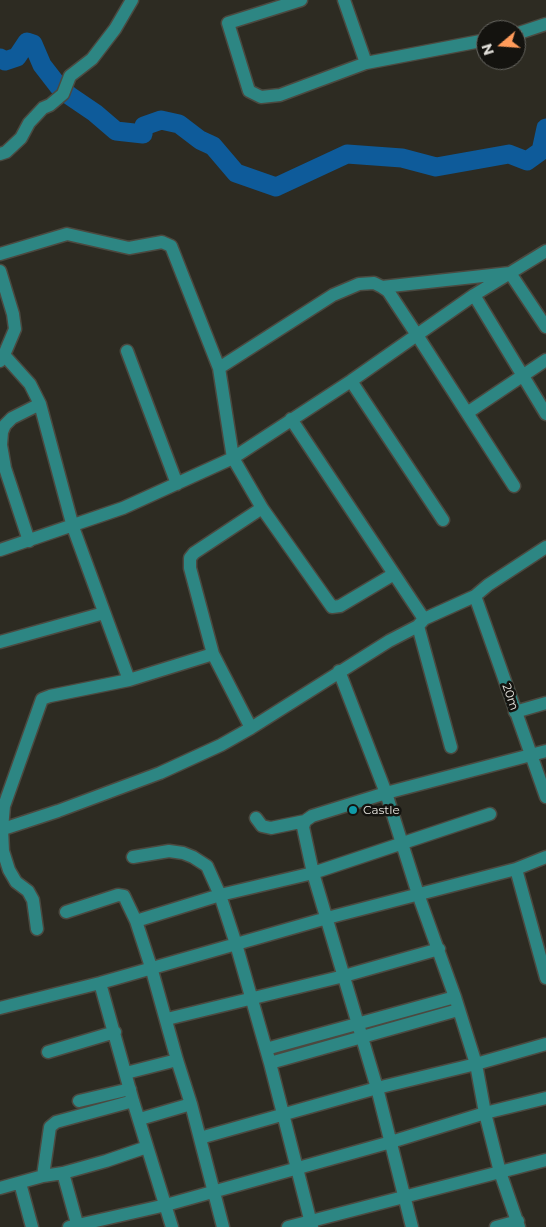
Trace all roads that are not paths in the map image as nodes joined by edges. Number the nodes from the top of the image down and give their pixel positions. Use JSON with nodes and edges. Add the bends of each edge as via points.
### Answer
{"nodes":[{"id":1,"x":132,"y":0,"type":"edge"},
{"id":2,"x":302,"y":0,"type":"edge"},
{"id":3,"x":344,"y":0,"type":"edge"},
{"id":4,"x":546,"y":24,"type":"edge"},
{"id":5,"x":526,"y":31,"type":"edge"},
{"id":6,"x":476,"y":42,"type":"edge"},
{"id":7,"x":366,"y":63,"type":"junction"},
{"id":8,"x":0,"y":154,"type":"edge"},
{"id":9,"x":546,"y":251,"type":"edge"},
{"id":10,"x":0,"y":254,"type":"edge"},
{"id":11,"x":0,"y":271,"type":"edge"},
{"id":12,"x":510,"y":273,"type":"junction"},
{"id":13,"x":382,"y":287,"type":"junction"},
{"id":14,"x":474,"y":295,"type":"junction"},
{"id":15,"x":546,"y":327,"type":"edge"},
{"id":16,"x":417,"y":335,"type":"junction"},
{"id":17,"x":127,"y":351,"type":"dead end"},
{"id":18,"x":2,"y":358,"type":"edge"},
{"id":19,"x":546,"y":360,"type":"edge"},
{"id":20,"x":219,"y":368,"type":"junction"},
{"id":21,"x":522,"y":376,"type":"junction"},
{"id":22,"x":351,"y":381,"type":"junction"},
{"id":23,"x":40,"y":404,"type":"junction"},
{"id":24,"x":467,"y":413,"type":"junction"},
{"id":25,"x":546,"y":414,"type":"edge"},
{"id":26,"x":291,"y":419,"type":"junction"},
{"id":27,"x":233,"y":458,"type":"junction"},
{"id":28,"x":178,"y":484,"type":"junction"},
{"id":29,"x":514,"y":486,"type":"dead end"},
{"id":30,"x":262,"y":508,"type":"junction"},
{"id":31,"x":443,"y":520,"type":"dead end"},
{"id":32,"x":73,"y":526,"type":"junction"},
{"id":33,"x":29,"y":541,"type":"junction"},
{"id":34,"x":546,"y":547,"type":"edge"},
{"id":35,"x":0,"y":550,"type":"edge"},
{"id":36,"x":394,"y":574,"type":"junction"},
{"id":37,"x":475,"y":596,"type":"junction"},
{"id":38,"x":104,"y":613,"type":"junction"},
{"id":39,"x":421,"y":623,"type":"junction"},
{"id":40,"x":0,"y":642,"type":"edge"},
{"id":41,"x":213,"y":654,"type":"junction"},
{"id":42,"x":340,"y":671,"type":"junction"},
{"id":43,"x":129,"y":680,"type":"junction"},
{"id":44,"x":546,"y":703,"type":"edge"},
{"id":45,"x":515,"y":712,"type":"junction"},
{"id":46,"x":252,"y":728,"type":"junction"},
{"id":47,"x":452,"y":747,"type":"dead end"},
{"id":48,"x":546,"y":751,"type":"edge"},
{"id":49,"x":531,"y":755,"type":"junction"},
{"id":50,"x":386,"y":793,"type":"junction"},
{"id":51,"x":546,"y":797,"type":"edge"},
{"id":52,"x":490,"y":814,"type":"dead end"},
{"id":53,"x":256,"y":818,"type":"dead end"},
{"id":54,"x":305,"y":821,"type":"junction"},
{"id":55,"x":1,"y":829,"type":"edge"},
{"id":56,"x":402,"y":844,"type":"junction"},
{"id":57,"x":133,"y":857,"type":"dead end"},
{"id":58,"x":546,"y":858,"type":"edge"},
{"id":59,"x":516,"y":869,"type":"junction"},
{"id":60,"x":313,"y":873,"type":"junction"},
{"id":61,"x":418,"y":894,"type":"junction"},
{"id":62,"x":220,"y":895,"type":"junction"},
{"id":63,"x":66,"y":912,"type":"dead end"},
{"id":64,"x":327,"y":918,"type":"junction"},
{"id":65,"x":136,"y":921,"type":"junction"},
{"id":66,"x":37,"y":929,"type":"dead end"},
{"id":67,"x":236,"y":944,"type":"junction"},
{"id":68,"x":439,"y":948,"type":"junction"},
{"id":69,"x":151,"y":967,"type":"junction"},
{"id":70,"x":344,"y":976,"type":"junction"},
{"id":71,"x":546,"y":978,"type":"edge"},
{"id":72,"x":100,"y":983,"type":"junction"},
{"id":73,"x":455,"y":997,"type":"junction"},
{"id":74,"x":251,"y":999,"type":"junction"},
{"id":75,"x":0,"y":1008,"type":"edge"},
{"id":76,"x":458,"y":1010,"type":"junction"},
{"id":77,"x":167,"y":1019,"type":"junction"},
{"id":78,"x":358,"y":1024,"type":"junction"},
{"id":79,"x":115,"y":1032,"type":"junction"},
{"id":80,"x":362,"y":1037,"type":"junction"},
{"id":81,"x":546,"y":1044,"type":"edge"},
{"id":82,"x":266,"y":1049,"type":"junction"},
{"id":83,"x":48,"y":1052,"type":"dead end"},
{"id":84,"x":177,"y":1060,"type":"junction"},
{"id":85,"x":270,"y":1063,"type":"junction"},
{"id":86,"x":476,"y":1064,"type":"junction"},
{"id":87,"x":126,"y":1073,"type":"junction"},
{"id":88,"x":377,"y":1088,"type":"junction"},
{"id":89,"x":132,"y":1095,"type":"junction"},
{"id":90,"x":546,"y":1098,"type":"edge"},
{"id":91,"x":79,"y":1101,"type":"dead end"},
{"id":92,"x":192,"y":1104,"type":"junction"},
{"id":93,"x":484,"y":1113,"type":"junction"},
{"id":94,"x":284,"y":1114,"type":"junction"},
{"id":95,"x":140,"y":1119,"type":"junction"},
{"id":96,"x":200,"y":1138,"type":"junction"},
{"id":97,"x":391,"y":1142,"type":"junction"},
{"id":98,"x":147,"y":1147,"type":"junction"},
{"id":99,"x":546,"y":1160,"type":"edge"},
{"id":100,"x":296,"y":1168,"type":"junction"},
{"id":101,"x":500,"y":1172,"type":"junction"},
{"id":102,"x":63,"y":1173,"type":"junction"},
{"id":103,"x":43,"y":1176,"type":"junction"},
{"id":104,"x":20,"y":1183,"type":"junction"},
{"id":105,"x":0,"y":1188,"type":"edge"},
{"id":106,"x":214,"y":1192,"type":"junction"},
{"id":107,"x":405,"y":1197,"type":"junction"},
{"id":108,"x":166,"y":1205,"type":"junction"},
{"id":109,"x":311,"y":1224,"type":"edge"},
{"id":110,"x":519,"y":1224,"type":"edge"},
{"id":111,"x":75,"y":1226,"type":"edge"},
{"id":112,"x":32,"y":1227,"type":"edge"},
{"id":113,"x":172,"y":1227,"type":"edge"},
{"id":114,"x":223,"y":1227,"type":"edge"},
{"id":115,"x":288,"y":1227,"type":"edge"},
{"id":116,"x":412,"y":1227,"type":"edge"},
{"id":117,"x":496,"y":1227,"type":"edge"}],
"edges":[{"from":1,"to":8,"type":"street","via":[[92,59],[70,76],[63,94],[43,108],[21,138]]},
{"from":2,"to":7,"type":"street","via":[[228,23],[249,91],[261,97],[280,95]]},
{"from":3,"to":7,"type":"street"},
{"from":4,"to":5,"type":"street"},
{"from":6,"to":7,"type":"street"},
{"from":9,"to":12,"type":"street"},
{"from":10,"to":20,"type":"street","via":[[67,234],[129,248],[162,242],[171,246]]},
{"from":11,"to":18,"type":"street","via":[[15,329]]},
{"from":12,"to":13,"type":"street"},
{"from":12,"to":14,"type":"street"},
{"from":12,"to":15,"type":"street"},
{"from":13,"to":16,"type":"street"},
{"from":13,"to":20,"type":"street","via":[[359,284],[333,295]]},
{"from":14,"to":16,"type":"street"},
{"from":14,"to":21,"type":"street"},
{"from":16,"to":22,"type":"street"},
{"from":16,"to":24,"type":"street"},
{"from":17,"to":28,"type":"street"},
{"from":18,"to":23,"type":"street","via":[[30,384]]},
{"from":19,"to":21,"type":"street"},
{"from":20,"to":27,"type":"street"},
{"from":21,"to":24,"type":"street"},
{"from":21,"to":25,"type":"street"},
{"from":22,"to":26,"type":"street"},
{"from":22,"to":31,"type":"street"},
{"from":23,"to":32,"type":"street"},
{"from":23,"to":33,"type":"street","via":[[12,418],[2,432],[5,468]]},
{"from":24,"to":29,"type":"street"},
{"from":26,"to":27,"type":"street"},
{"from":26,"to":36,"type":"street"},
{"from":27,"to":28,"type":"street"},
{"from":27,"to":30,"type":"street"},
{"from":28,"to":32,"type":"street"},
{"from":30,"to":36,"type":"street","via":[[332,607],[340,606]]},
{"from":30,"to":41,"type":"street","via":[[194,552],[190,558]]},
{"from":32,"to":33,"type":"street"},
{"from":32,"to":38,"type":"street"},
{"from":33,"to":35,"type":"street"},
{"from":34,"to":37,"type":"street"},
{"from":36,"to":39,"type":"street"},
{"from":37,"to":39,"type":"street"},
{"from":37,"to":45,"type":"street","name":"20m"},
{"from":38,"to":40,"type":"street"},
{"from":38,"to":43,"type":"street"},
{"from":39,"to":42,"type":"street"},
{"from":39,"to":47,"type":"street"},
{"from":41,"to":43,"type":"street"},
{"from":41,"to":46,"type":"street"},
{"from":42,"to":46,"type":"street"},
{"from":42,"to":50,"type":"street"},
{"from":43,"to":55,"type":"street","via":[[42,699],[4,806]]},
{"from":44,"to":45,"type":"street"},
{"from":45,"to":49,"type":"street","name":"20m"},
{"from":46,"to":55,"type":"street","via":[[160,773]]},
{"from":48,"to":49,"type":"street"},
{"from":49,"to":50,"type":"street"},
{"from":49,"to":51,"type":"street","name":"20m"},
{"from":50,"to":54,"type":"street"},
{"from":50,"to":56,"type":"street"},
{"from":52,"to":56,"type":"street"},
{"from":53,"to":54,"type":"street","via":[[262,826],[271,828]]},
{"from":54,"to":60,"type":"street","via":[[302,827]]},
{"from":55,"to":66,"type":"street","via":[[9,870],[33,900]]},
{"from":56,"to":60,"type":"street"},
{"from":56,"to":61,"type":"street"},
{"from":57,"to":62,"type":"street","via":[[169,851],[193,857],[207,866]]},
{"from":58,"to":59,"type":"street"},
{"from":59,"to":61,"type":"street"},
{"from":59,"to":71,"type":"street"},
{"from":60,"to":62,"type":"street"},
{"from":60,"to":64,"type":"street"},
{"from":61,"to":64,"type":"street"},
{"from":61,"to":68,"type":"street"},
{"from":62,"to":65,"type":"street"},
{"from":62,"to":67,"type":"street"},
{"from":63,"to":65,"type":"street","via":[[118,895],[124,896]]},
{"from":64,"to":67,"type":"street"},
{"from":64,"to":70,"type":"street"},
{"from":65,"to":69,"type":"street"},
{"from":67,"to":69,"type":"street"},
{"from":67,"to":74,"type":"street"},
{"from":68,"to":70,"type":"street"},
{"from":68,"to":73,"type":"street"},
{"from":69,"to":72,"type":"street"},
{"from":69,"to":77,"type":"street"},
{"from":70,"to":74,"type":"street"},
{"from":70,"to":78,"type":"street"},
{"from":72,"to":75,"type":"street"},
{"from":72,"to":79,"type":"street"},
{"from":73,"to":76,"type":"street"},
{"from":73,"to":78,"type":"street"},
{"from":74,"to":77,"type":"street"},
{"from":74,"to":82,"type":"street"},
{"from":76,"to":80,"type":"street"},
{"from":76,"to":86,"type":"street"},
{"from":77,"to":84,"type":"street"},
{"from":78,"to":80,"type":"street"},
{"from":78,"to":82,"type":"street"},
{"from":79,"to":83,"type":"street"},
{"from":79,"to":87,"type":"street"},
{"from":80,"to":85,"type":"street"},
{"from":80,"to":88,"type":"street"},
{"from":81,"to":86,"type":"street"},
{"from":82,"to":85,"type":"street"},
{"from":84,"to":87,"type":"street"},
{"from":84,"to":92,"type":"street"},
{"from":85,"to":94,"type":"street"},
{"from":86,"to":88,"type":"street"},
{"from":86,"to":93,"type":"street"},
{"from":87,"to":89,"type":"street"},
{"from":88,"to":94,"type":"street"},
{"from":88,"to":97,"type":"street"},
{"from":89,"to":91,"type":"street"},
{"from":89,"to":95,"type":"street"},
{"from":89,"to":103,"type":"street","via":[[50,1127]]},
{"from":90,"to":93,"type":"street"},
{"from":92,"to":95,"type":"street"},
{"from":92,"to":96,"type":"street"},
{"from":93,"to":97,"type":"street"},
{"from":93,"to":101,"type":"street"},
{"from":94,"to":96,"type":"street"},
{"from":94,"to":100,"type":"street"},
{"from":95,"to":98,"type":"street"},
{"from":96,"to":106,"type":"street"},
{"from":97,"to":100,"type":"street"},
{"from":97,"to":107,"type":"street"},
{"from":98,"to":102,"type":"street"},
{"from":98,"to":108,"type":"street"},
{"from":99,"to":101,"type":"street"},
{"from":100,"to":106,"type":"street"},
{"from":100,"to":109,"type":"street"},
{"from":101,"to":107,"type":"street"},
{"from":101,"to":110,"type":"street"},
{"from":102,"to":103,"type":"street"},
{"from":102,"to":111,"type":"street"},
{"from":103,"to":104,"type":"street"},
{"from":104,"to":105,"type":"street"},
{"from":104,"to":112,"type":"street"},
{"from":106,"to":108,"type":"street"},
{"from":106,"to":114,"type":"street"},
{"from":107,"to":109,"type":"street"},
{"from":107,"to":116,"type":"street"},
{"from":108,"to":111,"type":"street"},
{"from":108,"to":113,"type":"street"},
{"from":109,"to":115,"type":"street"},
{"from":110,"to":117,"type":"street"}]}
